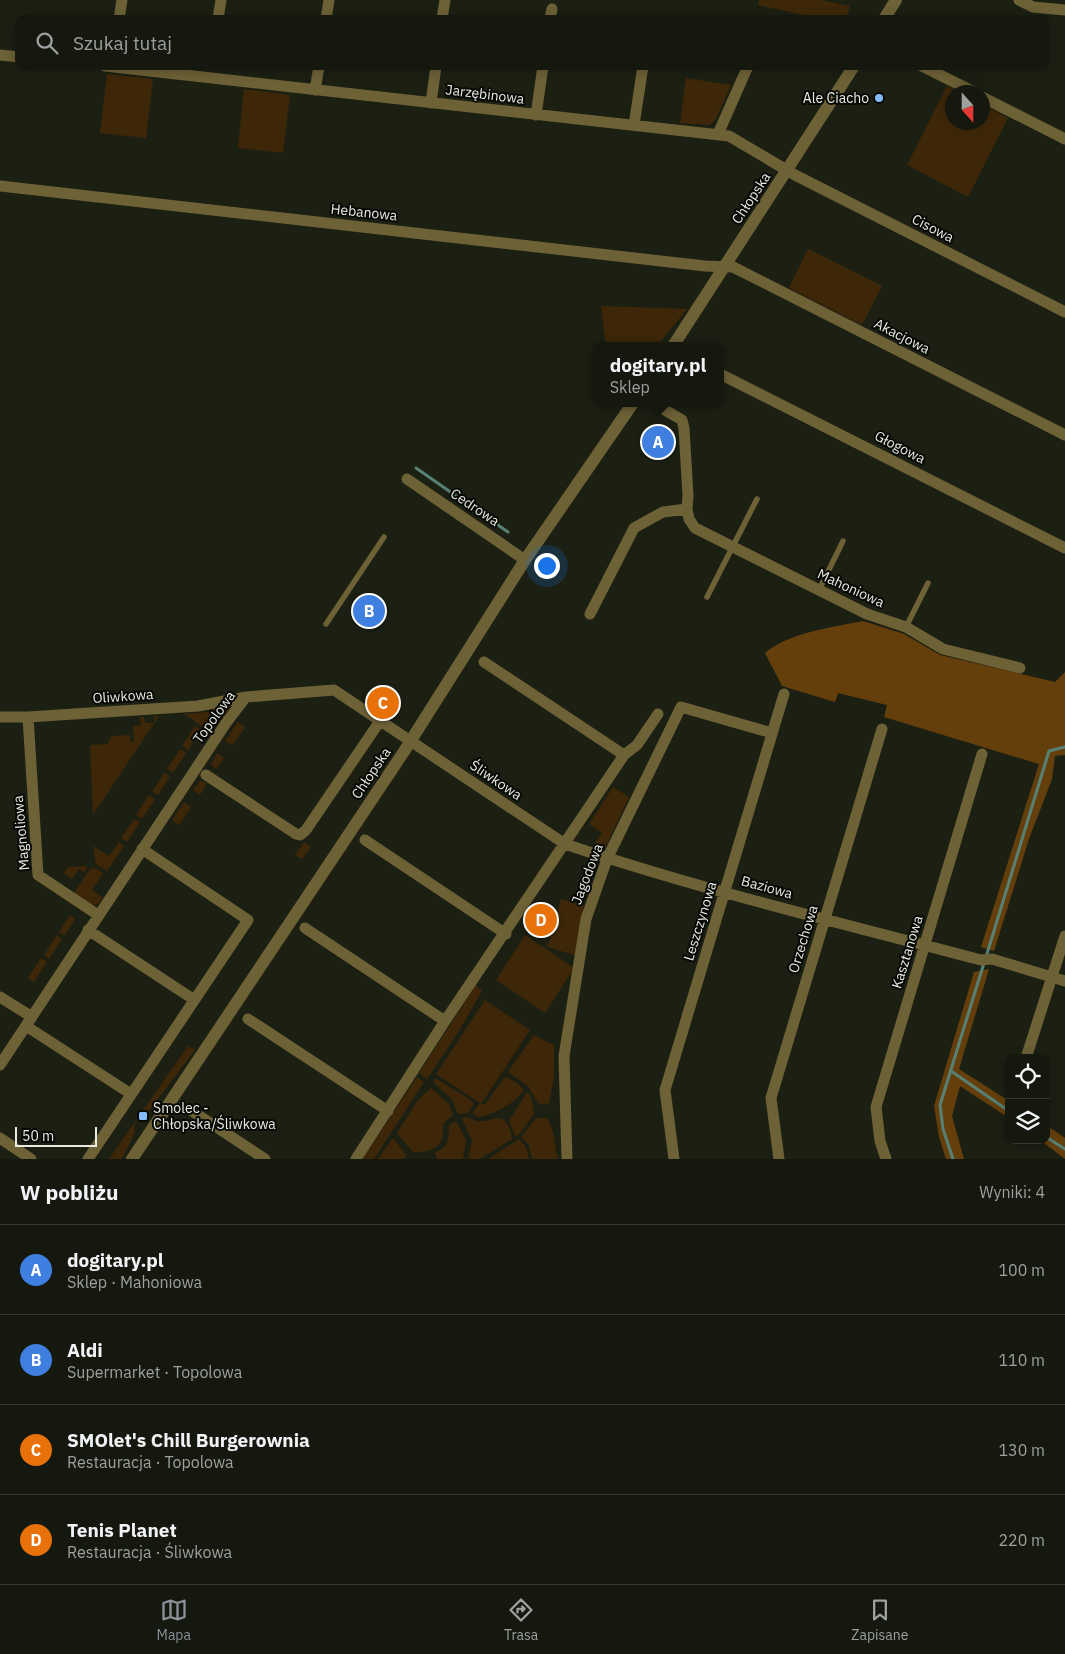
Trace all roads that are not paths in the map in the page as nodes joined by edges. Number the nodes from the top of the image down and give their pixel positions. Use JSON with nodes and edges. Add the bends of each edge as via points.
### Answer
{"nodes":[{"id":1,"x":122,"y":0,"type":"edge"},
{"id":2,"x":221,"y":0,"type":"edge"},
{"id":3,"x":329,"y":0,"type":"edge"},
{"id":4,"x":445,"y":0,"type":"edge"},
{"id":5,"x":896,"y":0,"type":"edge"},
{"id":6,"x":1020,"y":0,"type":"edge"},
{"id":7,"x":1065,"y":10,"type":"edge"},
{"id":8,"x":120,"y":15,"type":"edge"},
{"id":9,"x":219,"y":15,"type":"edge"},
{"id":10,"x":327,"y":15,"type":"edge"},
{"id":11,"x":443,"y":15,"type":"edge"},
{"id":12,"x":887,"y":15,"type":"edge"},
{"id":13,"x":0,"y":55,"type":"edge"},
{"id":14,"x":15,"y":57,"type":"edge"},
{"id":15,"x":171,"y":70,"type":"edge"},
{"id":16,"x":318,"y":70,"type":"edge"},
{"id":17,"x":435,"y":70,"type":"edge"},
{"id":18,"x":542,"y":70,"type":"edge"},
{"id":19,"x":642,"y":70,"type":"edge"},
{"id":20,"x":746,"y":70,"type":"edge"},
{"id":21,"x":851,"y":70,"type":"edge"},
{"id":22,"x":930,"y":70,"type":"edge"},
{"id":23,"x":211,"y":72,"type":"edge"},
{"id":24,"x":960,"y":85,"type":"edge"},
{"id":25,"x":315,"y":90,"type":"junction"},
{"id":26,"x":990,"y":101,"type":"edge"},
{"id":27,"x":431,"y":103,"type":"junction"},
{"id":28,"x":536,"y":115,"type":"junction"},
{"id":29,"x":634,"y":125,"type":"junction"},
{"id":30,"x":718,"y":134,"type":"junction"},
{"id":31,"x":1065,"y":139,"type":"edge"},
{"id":32,"x":787,"y":171,"type":"junction"},
{"id":33,"x":0,"y":186,"type":"edge"},
{"id":34,"x":725,"y":266,"type":"junction"},
{"id":35,"x":1065,"y":312,"type":"edge"},
{"id":36,"x":676,"y":342,"type":"edge"},
{"id":37,"x":724,"y":376,"type":"edge"},
{"id":38,"x":631,"y":407,"type":"edge"},
{"id":39,"x":660,"y":407,"type":"edge"},
{"id":40,"x":1065,"y":435,"type":"edge"},
{"id":41,"x":407,"y":479,"type":"dead end"},
{"id":42,"x":757,"y":499,"type":"dead end"},
{"id":43,"x":687,"y":509,"type":"junction"},
{"id":44,"x":384,"y":537,"type":"dead end"},
{"id":45,"x":843,"y":541,"type":"dead end"},
{"id":46,"x":733,"y":547,"type":"junction"},
{"id":47,"x":1065,"y":548,"type":"edge"},
{"id":48,"x":525,"y":560,"type":"junction"},
{"id":49,"x":928,"y":583,"type":"dead end"},
{"id":50,"x":819,"y":590,"type":"junction"},
{"id":51,"x":708,"y":597,"type":"dead end"},
{"id":52,"x":590,"y":614,"type":"dead end"},
{"id":53,"x":326,"y":624,"type":"dead end"},
{"id":54,"x":906,"y":628,"type":"junction"},
{"id":55,"x":484,"y":662,"type":"dead end"},
{"id":56,"x":1020,"y":668,"type":"dead end"},
{"id":57,"x":784,"y":694,"type":"dead end"},
{"id":58,"x":246,"y":697,"type":"junction"},
{"id":59,"x":658,"y":714,"type":"dead end"},
{"id":60,"x":0,"y":717,"type":"edge"},
{"id":61,"x":28,"y":717,"type":"junction"},
{"id":62,"x":380,"y":720,"type":"junction"},
{"id":63,"x":882,"y":729,"type":"dead end"},
{"id":64,"x":772,"y":733,"type":"junction"},
{"id":65,"x":410,"y":742,"type":"junction"},
{"id":66,"x":982,"y":754,"type":"dead end"},
{"id":67,"x":624,"y":755,"type":"junction"},
{"id":68,"x":206,"y":774,"type":"dead end"},
{"id":69,"x":365,"y":840,"type":"dead end"},
{"id":70,"x":565,"y":844,"type":"junction"},
{"id":71,"x":142,"y":849,"type":"junction"},
{"id":72,"x":607,"y":859,"type":"junction"},
{"id":73,"x":724,"y":892,"type":"junction"},
{"id":74,"x":98,"y":915,"type":"junction"},
{"id":75,"x":825,"y":918,"type":"junction"},
{"id":76,"x":305,"y":928,"type":"dead end"},
{"id":77,"x":88,"y":930,"type":"junction"},
{"id":78,"x":506,"y":934,"type":"junction"},
{"id":79,"x":1065,"y":936,"type":"edge"},
{"id":80,"x":925,"y":944,"type":"junction"},
{"id":81,"x":1052,"y":976,"type":"junction"},
{"id":82,"x":1065,"y":981,"type":"edge"},
{"id":83,"x":0,"y":997,"type":"edge"},
{"id":84,"x":193,"y":999,"type":"junction"},
{"id":85,"x":248,"y":1018,"type":"dead end"},
{"id":86,"x":29,"y":1021,"type":"junction"},
{"id":87,"x":445,"y":1021,"type":"junction"},
{"id":88,"x":1027,"y":1054,"type":"edge"},
{"id":89,"x":0,"y":1065,"type":"edge"},
{"id":90,"x":131,"y":1094,"type":"junction"},
{"id":91,"x":192,"y":1111,"type":"dead end"},
{"id":92,"x":388,"y":1111,"type":"junction"},
{"id":93,"x":0,"y":1138,"type":"edge"},
{"id":94,"x":31,"y":1159,"type":"edge"},
{"id":95,"x":88,"y":1159,"type":"edge"},
{"id":96,"x":132,"y":1159,"type":"edge"},
{"id":97,"x":265,"y":1159,"type":"edge"},
{"id":98,"x":356,"y":1159,"type":"edge"},
{"id":99,"x":567,"y":1159,"type":"edge"},
{"id":100,"x":674,"y":1159,"type":"edge"},
{"id":101,"x":779,"y":1159,"type":"edge"},
{"id":102,"x":886,"y":1159,"type":"edge"}],
"edges":[{"from":1,"to":8,"type":"street"},
{"from":2,"to":9,"type":"street"},
{"from":3,"to":10,"type":"street"},
{"from":4,"to":11,"type":"street"},
{"from":5,"to":12,"type":"street"},
{"from":6,"to":7,"type":"street","via":[[1033,6]]},
{"from":13,"to":14,"type":"street"},
{"from":15,"to":23,"type":"street","name":"Jarzębinowa"},
{"from":16,"to":25,"type":"street"},
{"from":17,"to":27,"type":"street","name":"Jarzębinowa"},
{"from":18,"to":28,"type":"street","name":"Jarzębinowa"},
{"from":19,"to":29,"type":"street"},
{"from":20,"to":30,"type":"street"},
{"from":21,"to":32,"type":"street","name":"Chłopska"},
{"from":22,"to":24,"type":"street"},
{"from":23,"to":25,"type":"street","name":"Jarzębinowa"},
{"from":25,"to":27,"type":"street","name":"Jarzębinowa"},
{"from":26,"to":31,"type":"street"},
{"from":27,"to":28,"type":"street","name":"Jarzębinowa"},
{"from":28,"to":29,"type":"street","name":"Jarzębinowa"},
{"from":29,"to":30,"type":"street","name":"Jarzębinowa"},
{"from":30,"to":32,"type":"street","name":"Jarzębinowa","via":[[729,136]]},
{"from":32,"to":34,"type":"street","name":"Chłopska"},
{"from":32,"to":35,"type":"street","name":"Cisowa"},
{"from":33,"to":34,"type":"street","name":"Hebanowa"},
{"from":34,"to":36,"type":"street","name":"Chłopska"},
{"from":34,"to":40,"type":"street","name":"Akacjowa","via":[[733,267]]},
{"from":37,"to":47,"type":"street","name":"Głogowa"},
{"from":38,"to":48,"type":"street","name":"Chłopska"},
{"from":39,"to":43,"type":"street","via":[[682,420]]},
{"from":41,"to":48,"type":"street","name":"Cedrowa"},
{"from":42,"to":46,"type":"lane"},
{"from":43,"to":46,"type":"street","name":"Mahoniowa","via":[[691,525]]},
{"from":43,"to":52,"type":"street","via":[[663,512],[634,528]]},
{"from":44,"to":53,"type":"lane"},
{"from":45,"to":50,"type":"lane"},
{"from":46,"to":50,"type":"street","name":"Mahoniowa"},
{"from":46,"to":51,"type":"lane"},
{"from":48,"to":65,"type":"street","name":"Chłopska"},
{"from":49,"to":54,"type":"lane"},
{"from":50,"to":54,"type":"street","name":"Mahoniowa","via":[[867,614]]},
{"from":54,"to":56,"type":"street","name":"Mahoniowa","via":[[943,649]]},
{"from":55,"to":67,"type":"street"},
{"from":57,"to":64,"type":"street","name":"Leszczynowa"},
{"from":58,"to":61,"type":"street","name":"Oliwkowa","via":[[198,706]]},
{"from":58,"to":62,"type":"street","name":"Topolowa","via":[[334,690]]},
{"from":58,"to":71,"type":"street","name":"Topolowa"},
{"from":59,"to":67,"type":"street","via":[[637,745]]},
{"from":60,"to":61,"type":"street","name":"Oliwkowa"},
{"from":61,"to":74,"type":"street","name":"Magnoliowa","via":[[38,874]]},
{"from":62,"to":65,"type":"street","name":"Topolowa"},
{"from":62,"to":68,"type":"street","via":[[300,835]]},
{"from":63,"to":75,"type":"street","name":"Orzechowa"},
{"from":64,"to":72,"type":"street","name":"Jagodowa","via":[[681,707]]},
{"from":64,"to":73,"type":"street","name":"Leszczynowa"},
{"from":65,"to":70,"type":"street","name":"Śliwkowa"},
{"from":65,"to":96,"type":"street","name":"Chłopska"},
{"from":66,"to":80,"type":"street","name":"Kasztanowa"},
{"from":67,"to":70,"type":"street"},
{"from":69,"to":78,"type":"street"},
{"from":70,"to":72,"type":"street","name":"Baziowa"},
{"from":70,"to":78,"type":"street"},
{"from":71,"to":74,"type":"street","name":"Topolowa"},
{"from":71,"to":84,"type":"street","via":[[248,920]]},
{"from":72,"to":73,"type":"street","name":"Baziowa"},
{"from":72,"to":99,"type":"street","name":"Jagodowa","via":[[586,918],[564,1056]]},
{"from":73,"to":75,"type":"street","name":"Baziowa"},
{"from":73,"to":100,"type":"street","name":"Leszczynowa","via":[[665,1090]]},
{"from":74,"to":77,"type":"street","name":"Topolowa"},
{"from":75,"to":80,"type":"street","name":"Baziowa"},
{"from":75,"to":101,"type":"street","name":"Orzechowa","via":[[770,1098]]},
{"from":76,"to":87,"type":"street"},
{"from":77,"to":84,"type":"street"},
{"from":77,"to":86,"type":"street","name":"Topolowa"},
{"from":78,"to":87,"type":"street"},
{"from":79,"to":81,"type":"street"},
{"from":80,"to":81,"type":"street","name":"Baziowa"},
{"from":80,"to":102,"type":"street","name":"Kasztanowa","via":[[876,1107]]},
{"from":81,"to":82,"type":"street","name":"Baziowa"},
{"from":81,"to":88,"type":"street"},
{"from":83,"to":86,"type":"street"},
{"from":84,"to":90,"type":"street"},
{"from":85,"to":92,"type":"street"},
{"from":86,"to":89,"type":"street","name":"Topolowa"},
{"from":86,"to":90,"type":"street"},
{"from":87,"to":92,"type":"street"},
{"from":90,"to":95,"type":"street"},
{"from":91,"to":97,"type":"street"},
{"from":92,"to":98,"type":"street"},
{"from":93,"to":94,"type":"street"}]}
